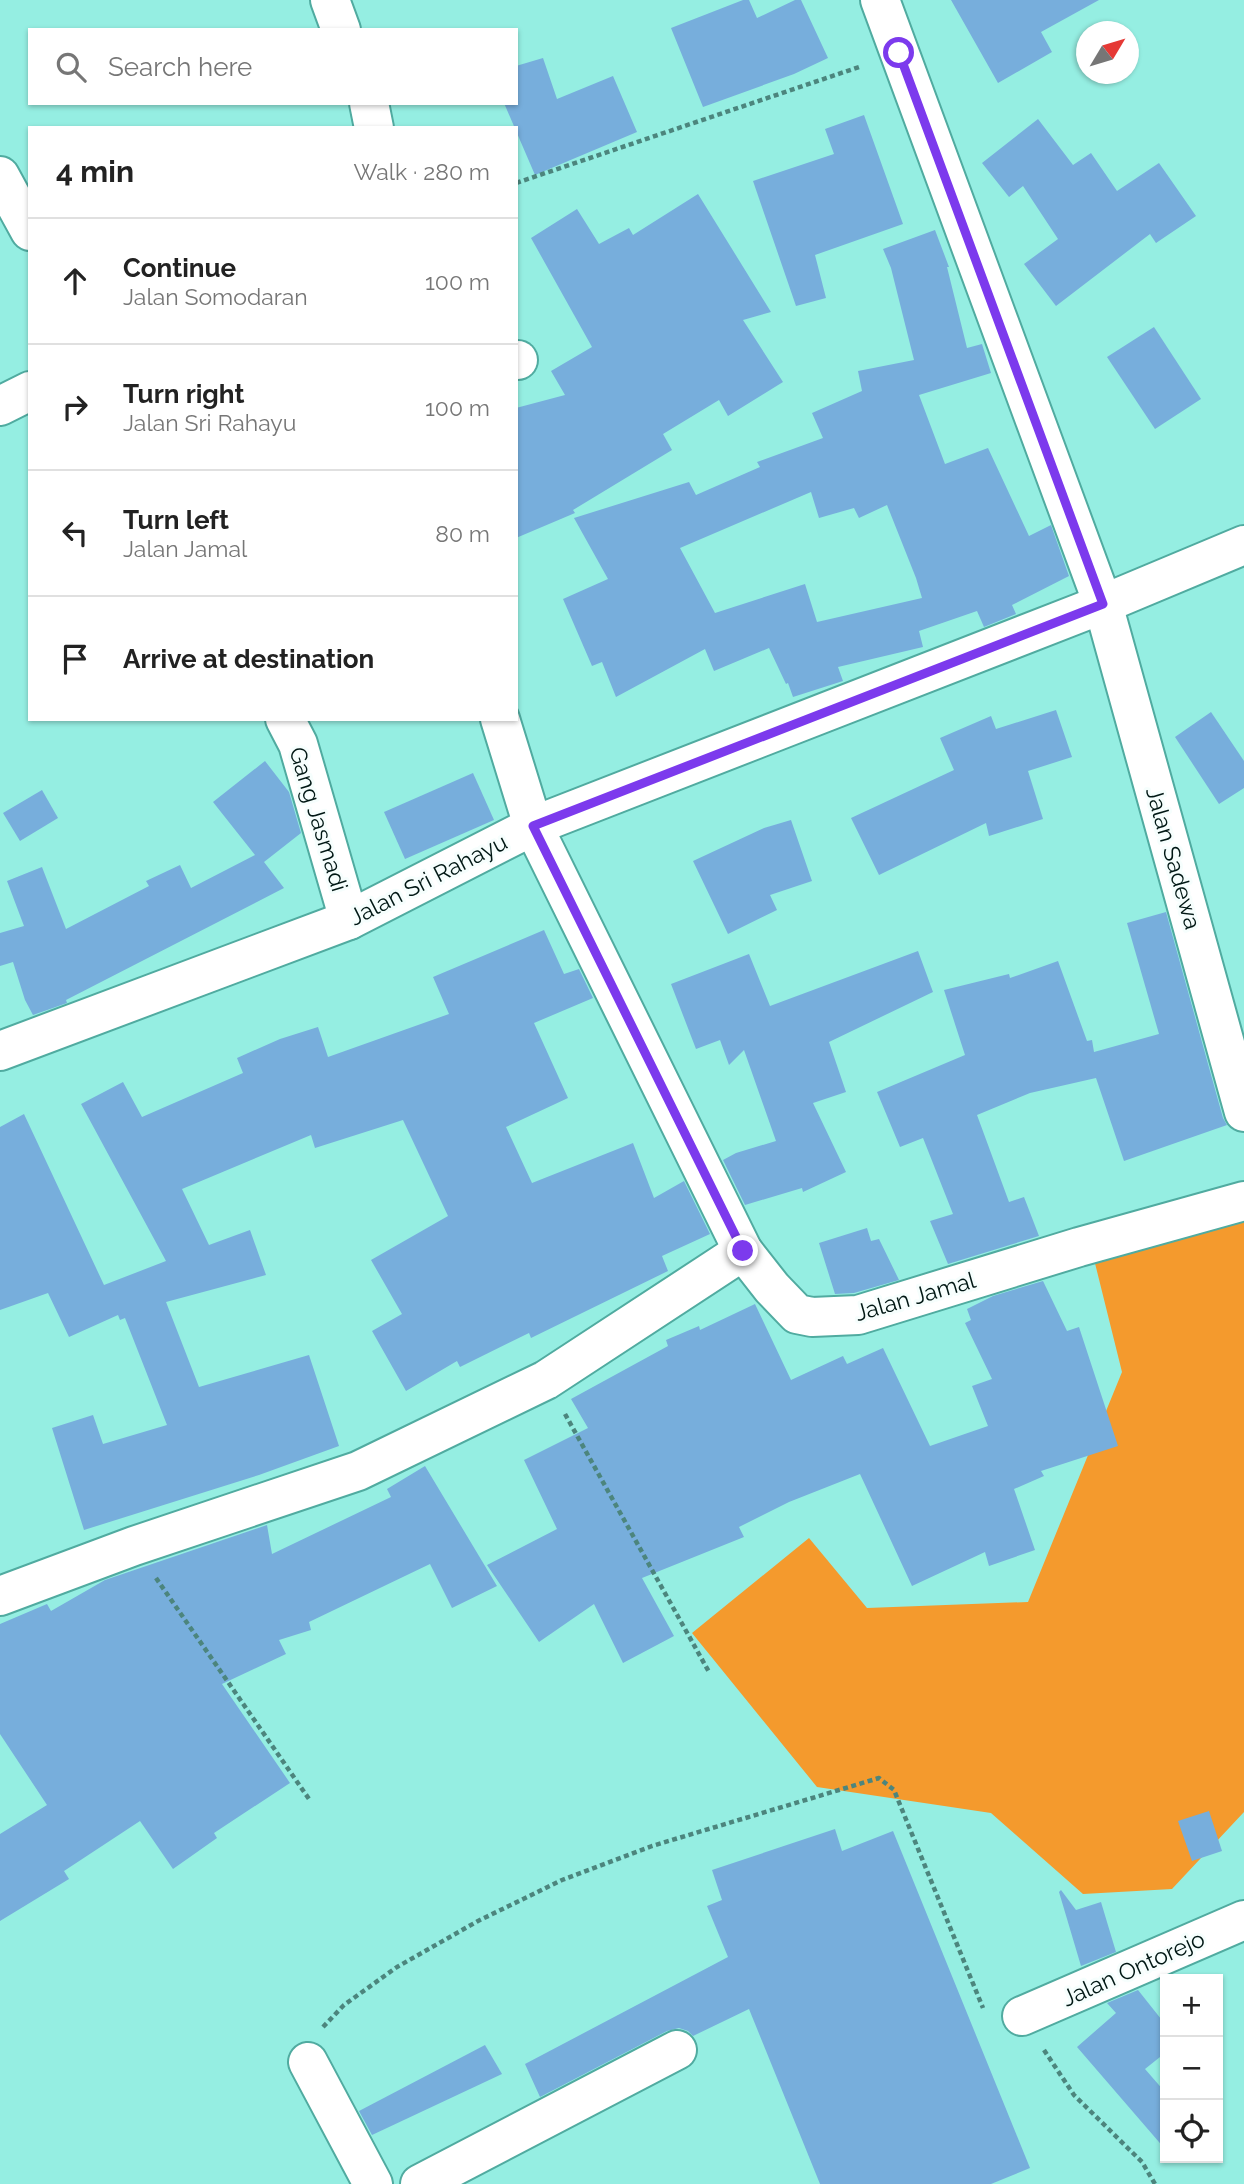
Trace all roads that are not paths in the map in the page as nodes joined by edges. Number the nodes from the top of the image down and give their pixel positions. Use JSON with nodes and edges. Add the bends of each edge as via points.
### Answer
{"nodes":[{"id":1,"x":330,"y":0,"type":"edge"},
{"id":2,"x":880,"y":0,"type":"edge"},
{"id":3,"x":340,"y":28,"type":"edge"},
{"id":4,"x":369,"y":105,"type":"edge"},
{"id":5,"x":374,"y":126,"type":"edge"},
{"id":6,"x":0,"y":176,"type":"edge"},
{"id":7,"x":28,"y":227,"type":"edge"},
{"id":8,"x":28,"y":392,"type":"edge"},
{"id":9,"x":0,"y":406,"type":"edge"},
{"id":10,"x":1244,"y":545,"type":"edge"},
{"id":11,"x":1103,"y":604,"type":"junction"},
{"id":12,"x":286,"y":721,"type":"edge"},
{"id":13,"x":501,"y":721,"type":"edge"},
{"id":14,"x":533,"y":826,"type":"junction"},
{"id":15,"x":349,"y":920,"type":"junction"},
{"id":16,"x":0,"y":1051,"type":"edge"},
{"id":17,"x":1244,"y":1112,"type":"edge"},
{"id":18,"x":1244,"y":1201,"type":"edge"},
{"id":19,"x":743,"y":1251,"type":"junction"},
{"id":20,"x":0,"y":1596,"type":"edge"},
{"id":21,"x":1244,"y":1920,"type":"edge"},
{"id":22,"x":1023,"y":2016,"type":"road end"},
{"id":23,"x":677,"y":2050,"type":"dead end"},
{"id":24,"x":308,"y":2062,"type":"road end"},
{"id":25,"x":373,"y":2184,"type":"edge"},
{"id":26,"x":420,"y":2184,"type":"edge"}],
"edges":[{"from":1,"to":3,"type":"street"},
{"from":2,"to":11,"type":"street","name":"Jalan Sadewa"},
{"from":4,"to":5,"type":"street"},
{"from":6,"to":7,"type":"street"},
{"from":8,"to":9,"type":"street"},
{"from":10,"to":11,"type":"street","name":"Jalan Sri Rahayu"},
{"from":11,"to":14,"type":"street","name":"Jalan Sri Rahayu"},
{"from":11,"to":17,"type":"street","name":"Jalan Sadewa"},
{"from":12,"to":15,"type":"street","name":"Gang Jasmadi","via":[[298,744]]},
{"from":13,"to":14,"type":"street","name":"Jalan Jamal"},
{"from":14,"to":15,"type":"street","name":"Jalan Sri Rahayu"},
{"from":14,"to":19,"type":"street","name":"Jalan Jamal"},
{"from":15,"to":16,"type":"street","name":"Jalan Sri Rahayu"},
{"from":18,"to":19,"type":"street","name":"Jalan Jamal","via":[[858,1315],[797,1314]]},
{"from":19,"to":20,"type":"street","via":[[546,1380],[358,1471]]},
{"from":21,"to":22,"type":"street","name":"Jalan Ontorejo"},
{"from":23,"to":26,"type":"street"},
{"from":24,"to":25,"type":"street"}]}
